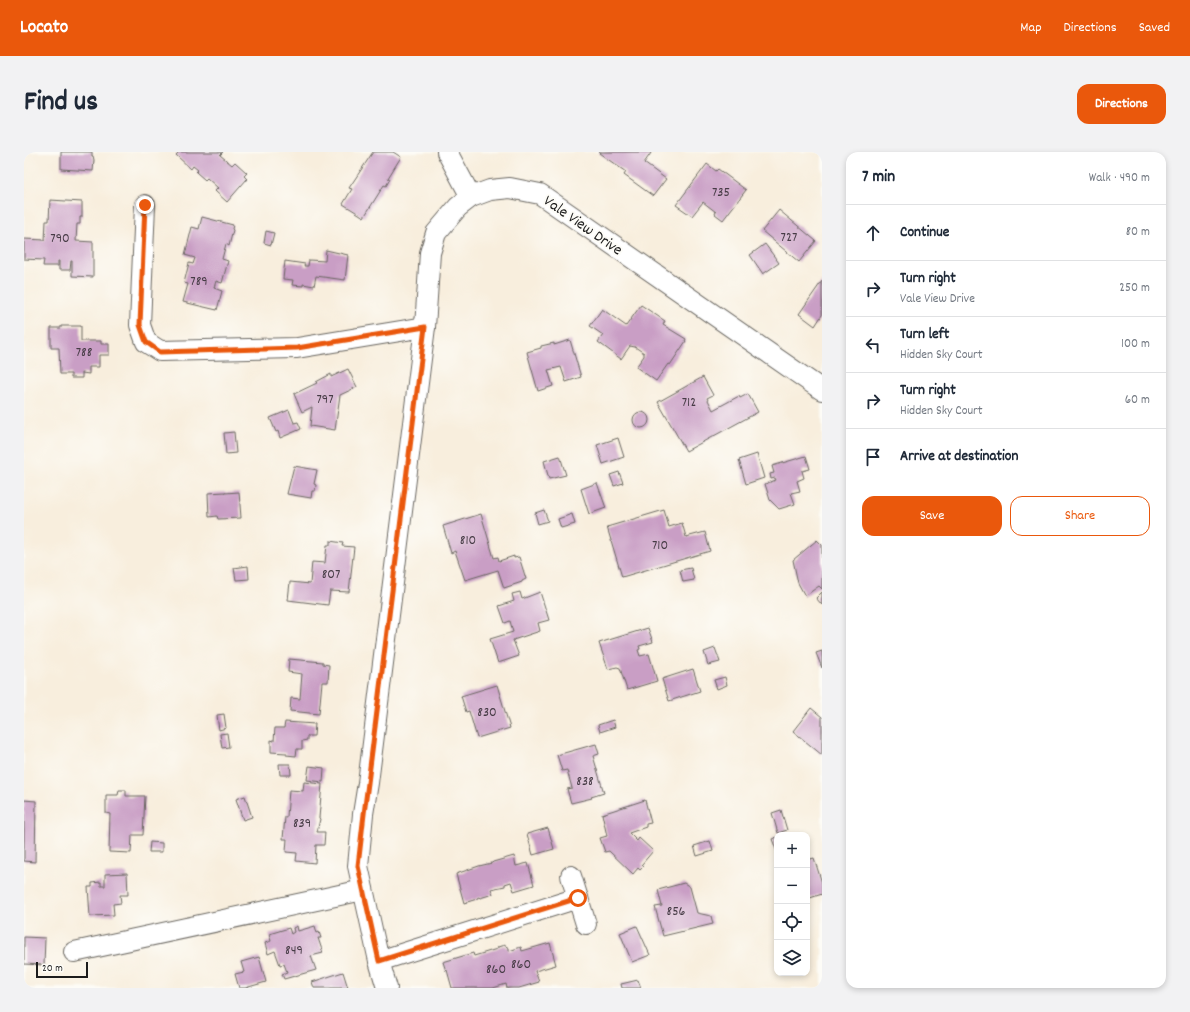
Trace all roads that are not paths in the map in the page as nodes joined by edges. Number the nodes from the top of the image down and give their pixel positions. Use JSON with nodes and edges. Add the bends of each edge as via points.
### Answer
{"nodes":[{"id":1,"x":447,"y":152,"type":"edge"},
{"id":2,"x":471,"y":197,"type":"junction"},
{"id":3,"x":145,"y":205,"type":"dead end"},
{"id":4,"x":425,"y":327,"type":"junction"},
{"id":5,"x":822,"y":390,"type":"edge"},
{"id":6,"x":571,"y":876,"type":"dead end"},
{"id":7,"x":363,"y":890,"type":"junction"},
{"id":8,"x":578,"y":898,"type":"junction"},
{"id":9,"x":586,"y":924,"type":"dead end"},
{"id":10,"x":74,"y":952,"type":"dead end"},
{"id":11,"x":379,"y":961,"type":"junction"},
{"id":12,"x":387,"y":988,"type":"edge"}],
"edges":[{"from":1,"to":2,"type":"street"},
{"from":2,"to":4,"type":"street","name":"Vale View Drive","via":[[458,207],[436,233],[430,253]]},
{"from":2,"to":5,"type":"street","name":"Vale View Drive","via":[[490,190],[510,188],[540,194]]},
{"from":3,"to":4,"type":"street","via":[[140,325],[146,342],[160,352],[297,348]]},
{"from":4,"to":7,"type":"street","name":"Vale View Drive","via":[[358,866]]},
{"from":6,"to":8,"type":"street"},
{"from":7,"to":10,"type":"street"},
{"from":7,"to":11,"type":"street","name":"Vale View Drive"},
{"from":8,"to":9,"type":"street"},
{"from":8,"to":11,"type":"street"},
{"from":11,"to":12,"type":"street","name":"Vale View Drive"}]}
